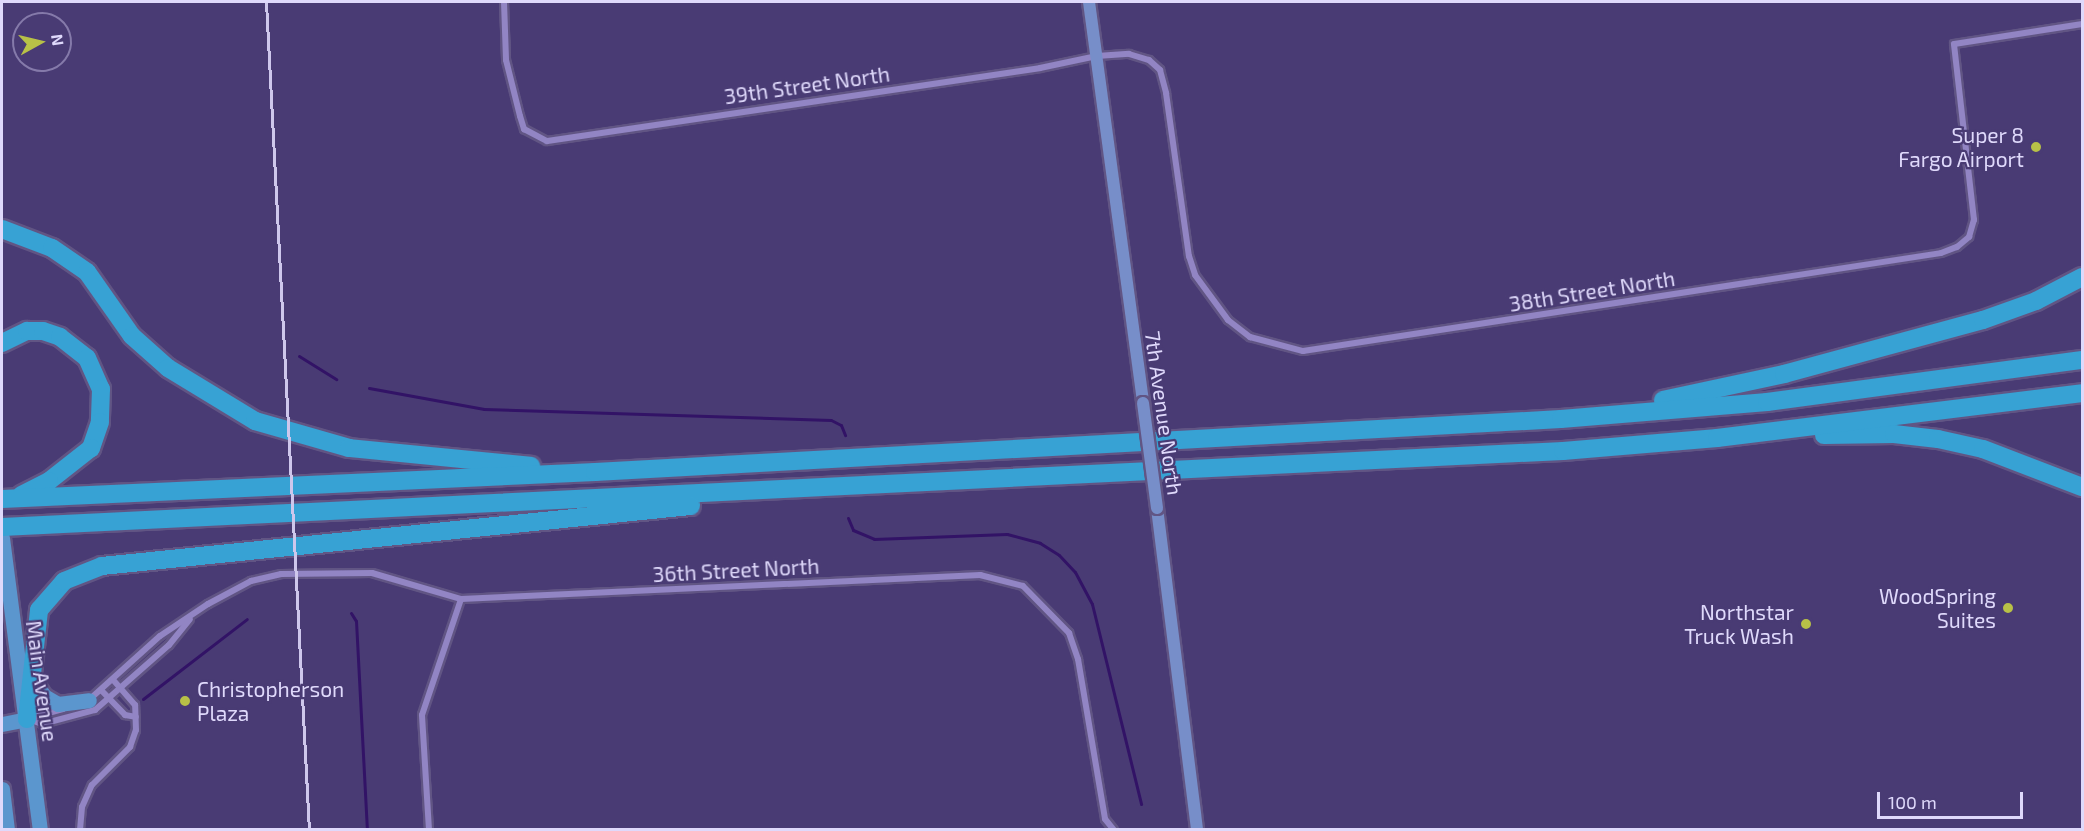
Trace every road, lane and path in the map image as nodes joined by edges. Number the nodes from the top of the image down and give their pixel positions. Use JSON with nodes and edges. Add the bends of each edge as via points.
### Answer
{"nodes":[{"id":1,"x":504,"y":2,"type":"edge"},
{"id":2,"x":1089,"y":2,"type":"edge"},
{"id":3,"x":2082,"y":24,"type":"edge"},
{"id":4,"x":1097,"y":56,"type":"junction"},
{"id":5,"x":2,"y":229,"type":"edge"},
{"id":6,"x":10,"y":236,"type":"edge"},
{"id":7,"x":2082,"y":277,"type":"edge"},
{"id":8,"x":2,"y":343,"type":"edge"},
{"id":9,"x":2082,"y":360,"type":"edge"},
{"id":10,"x":2082,"y":393,"type":"edge"},
{"id":11,"x":1561,"y":419,"type":"junction"},
{"id":12,"x":1717,"y":438,"type":"junction"},
{"id":13,"x":595,"y":472,"type":"junction"},
{"id":14,"x":884,"y":484,"type":"junction"},
{"id":15,"x":2082,"y":487,"type":"edge"},
{"id":16,"x":7,"y":499,"type":"edge"},
{"id":17,"x":81,"y":523,"type":"junction"},
{"id":18,"x":2,"y":527,"type":"edge"},
{"id":19,"x":2,"y":537,"type":"edge"},
{"id":20,"x":460,"y":599,"type":"junction"},
{"id":21,"x":194,"y":615,"type":"junction"},
{"id":22,"x":17,"y":650,"type":"junction"},
{"id":23,"x":113,"y":680,"type":"junction"},
{"id":24,"x":32,"y":681,"type":"junction"},
{"id":25,"x":122,"y":689,"type":"junction"},
{"id":26,"x":95,"y":695,"type":"junction"},
{"id":27,"x":109,"y":699,"type":"junction"},
{"id":28,"x":136,"y":717,"type":"junction"},
{"id":29,"x":27,"y":719,"type":"junction"},
{"id":30,"x":2,"y":724,"type":"edge"},
{"id":31,"x":2,"y":789,"type":"edge"},
{"id":32,"x":7,"y":830,"type":"edge"},
{"id":33,"x":40,"y":830,"type":"edge"},
{"id":34,"x":80,"y":830,"type":"edge"},
{"id":35,"x":429,"y":830,"type":"edge"},
{"id":36,"x":1114,"y":830,"type":"edge"},
{"id":37,"x":1197,"y":830,"type":"edge"}],
"edges":[{"from":1,"to":4,"type":"street","name":"39th Street North","via":[[506,60],[524,129],[547,141],[1040,68]]},
{"from":2,"to":4,"type":"street","name":"7th Avenue North"},
{"from":3,"to":4,"type":"street","name":"38th Street North","via":[[1954,44],[1974,220],[1969,237],[1957,247],[1941,253],[1303,351],[1250,337],[1210,299],[1189,256],[1160,70],[1149,60],[1130,54]]},
{"from":4,"to":37,"type":"street","name":"7th Avenue North","bridge":true},
{"from":5,"to":6,"type":"highway"},
{"from":6,"to":13,"type":"highway","via":[[52,248],[87,272],[132,336],[168,368],[255,421],[349,448]]},
{"from":7,"to":11,"type":"highway","via":[[2036,301],[1972,323],[1714,391]]},
{"from":8,"to":16,"type":"highway","via":[[27,332],[43,331],[73,345],[96,372],[103,404],[90,448],[49,481]]},
{"from":9,"to":11,"type":"highway","via":[[1767,402]]},
{"from":10,"to":12,"type":"highway"},
{"from":11,"to":13,"type":"highway"},
{"from":12,"to":14,"type":"highway","via":[[1563,451]]},
{"from":12,"to":15,"type":"highway","via":[[1860,433],[1927,438],[1983,449]]},
{"from":13,"to":16,"type":"highway"},
{"from":14,"to":17,"type":"highway"},
{"from":14,"to":24,"type":"highway","via":[[781,499],[102,566],[64,581],[39,610]]},
{"from":17,"to":18,"type":"highway"},
{"from":17,"to":19,"type":"highway"},
{"from":19,"to":22,"type":"main road","name":"Main Avenue"},
{"from":20,"to":21,"type":"street","name":"36th Street North","via":[[372,573],[281,574],[251,581]]},
{"from":20,"to":35,"type":"street","via":[[422,715]]},
{"from":20,"to":36,"type":"street","name":"36th Street North","via":[[980,575],[1023,586],[1069,633],[1078,659],[1105,819]]},
{"from":21,"to":23,"type":"street","name":"36th Street North","via":[[160,636]]},
{"from":21,"to":25,"type":"street","name":"36th Street North","via":[[169,645]]},
{"from":22,"to":24,"type":"main road"},
{"from":22,"to":29,"type":"main road","name":"Main Avenue"},
{"from":23,"to":25,"type":"street"},
{"from":23,"to":26,"type":"street","name":"36th Street North"},
{"from":24,"to":26,"type":"main road","via":[[44,696],[58,704]]},
{"from":24,"to":29,"type":"highway"},
{"from":25,"to":27,"type":"street","name":"36th Street North"},
{"from":25,"to":28,"type":"street","via":[[135,705]]},
{"from":26,"to":27,"type":"street"},
{"from":26,"to":29,"type":"street","name":"36th Street North"},
{"from":27,"to":28,"type":"street","via":[[125,715]]},
{"from":27,"to":29,"type":"street","name":"36th Street North","via":[[85,715],[42,724]]},
{"from":28,"to":34,"type":"street","via":[[130,747],[92,785],[82,807]]},
{"from":29,"to":30,"type":"main road"},
{"from":29,"to":33,"type":"main road","name":"Main Avenue"},
{"from":31,"to":32,"type":"main road"}]}
